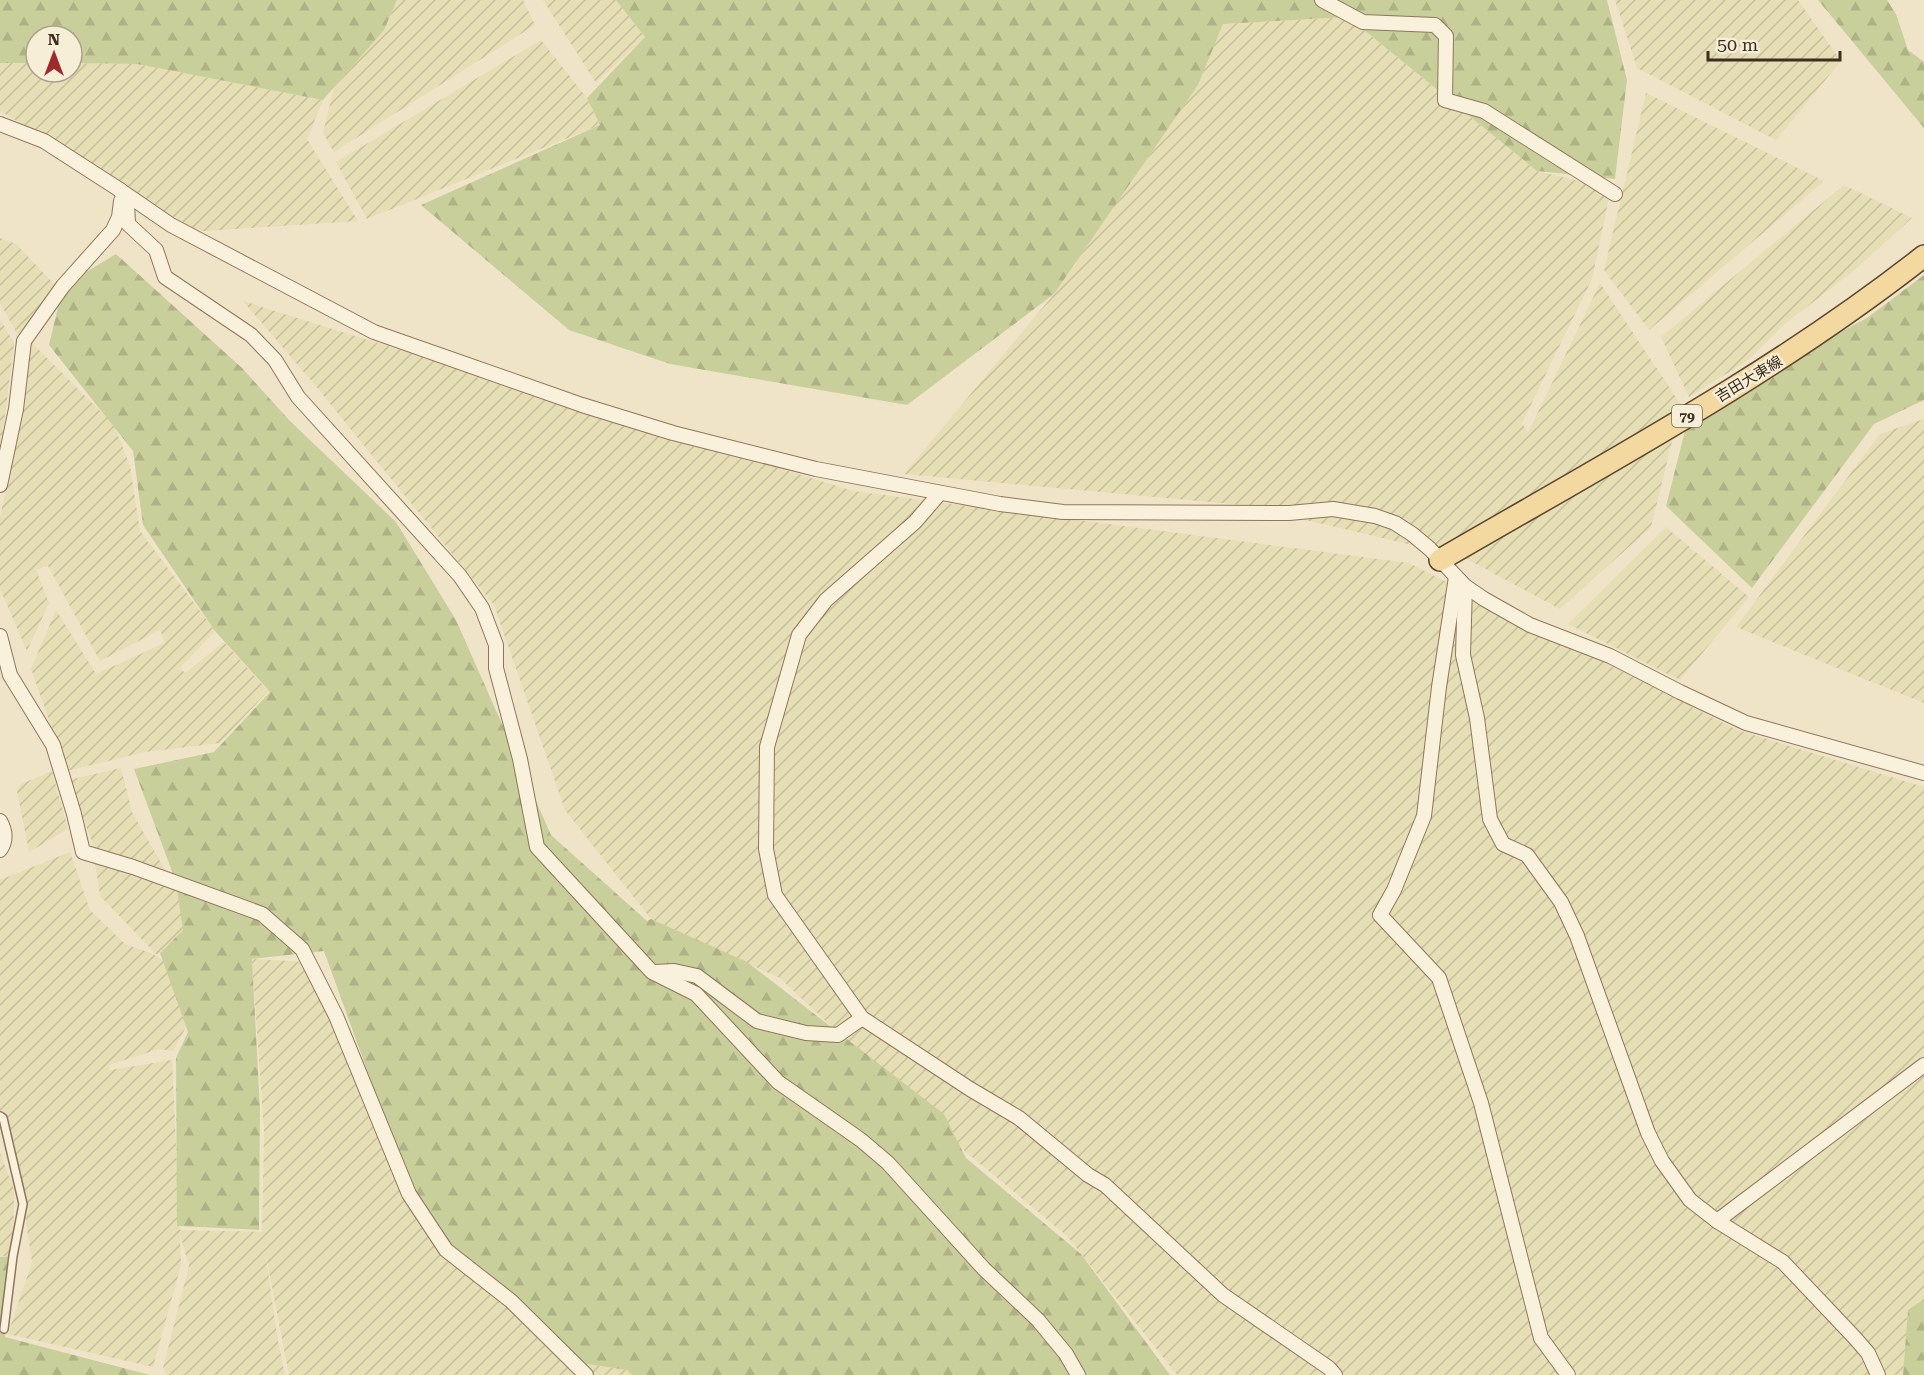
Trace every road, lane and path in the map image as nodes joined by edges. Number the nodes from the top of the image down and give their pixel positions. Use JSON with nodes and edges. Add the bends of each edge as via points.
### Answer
{"nodes":[{"id":1,"x":1322,"y":0,"type":"edge"},
{"id":2,"x":0,"y":124,"type":"edge"},
{"id":3,"x":120,"y":190,"type":"junction"},
{"id":4,"x":1615,"y":194,"type":"dead end"},
{"id":5,"x":1924,"y":256,"type":"edge"},
{"id":6,"x":0,"y":485,"type":"edge"},
{"id":7,"x":940,"y":493,"type":"junction"},
{"id":8,"x":1440,"y":560,"type":"junction"},
{"id":9,"x":1461,"y":582,"type":"junction"},
{"id":10,"x":0,"y":636,"type":"edge"},
{"id":11,"x":1924,"y":773,"type":"edge"},
{"id":12,"x":0,"y":821,"type":"edge"},
{"id":13,"x":0,"y":850,"type":"edge"},
{"id":14,"x":652,"y":972,"type":"junction"},
{"id":15,"x":862,"y":1018,"type":"junction"},
{"id":16,"x":1924,"y":1065,"type":"edge"},
{"id":17,"x":0,"y":1116,"type":"edge"},
{"id":18,"x":1717,"y":1221,"type":"junction"},
{"id":19,"x":4,"y":1329,"type":"dead end"},
{"id":20,"x":586,"y":1375,"type":"edge"},
{"id":21,"x":1078,"y":1375,"type":"edge"},
{"id":22,"x":1335,"y":1375,"type":"edge"},
{"id":23,"x":1568,"y":1375,"type":"edge"},
{"id":24,"x":1878,"y":1375,"type":"edge"}],
"edges":[{"from":1,"to":4,"type":"street","via":[[1363,22],[1435,26],[1446,36],[1445,100],[1484,111]]},
{"from":2,"to":3,"type":"street","via":[[44,141]]},
{"from":3,"to":6,"type":"street","via":[[119,217],[113,230],[63,286],[24,340],[16,409]]},
{"from":3,"to":7,"type":"street","via":[[191,237],[374,332],[674,433],[816,469]]},
{"from":3,"to":14,"type":"street","via":[[127,203],[128,224],[156,250],[165,277],[251,335],[275,360],[298,397],[460,576],[482,608],[496,645],[496,668],[520,759],[537,847]]},
{"from":5,"to":8,"type":"main road","name":"吉田大東線","number":"79","via":[[1778,361]]},
{"from":7,"to":8,"type":"street","via":[[1063,512],[1353,511],[1395,523]]},
{"from":7,"to":15,"type":"street","via":[[915,522],[826,600],[799,635],[767,747],[766,849],[775,895]]},
{"from":8,"to":9,"type":"street"},
{"from":9,"to":11,"type":"street","via":[[1530,625],[1610,656],[1746,723]]},
{"from":9,"to":18,"type":"street","via":[[1463,655],[1477,718],[1490,819],[1503,844],[1527,855],[1561,902],[1648,1133],[1662,1161],[1690,1200]]},
{"from":9,"to":23,"type":"street","via":[[1439,687],[1424,816],[1380,915],[1439,978],[1481,1102],[1541,1338]]},
{"from":10,"to":20,"type":"street","via":[[10,675],[52,745],[83,852],[262,914],[302,949],[336,1016],[409,1194],[446,1250],[511,1300]]},
{"from":12,"to":13,"type":"street","via":[[5,830]]},
{"from":14,"to":15,"type":"street","via":[[697,976],[757,1021],[806,1033],[838,1035]]},
{"from":14,"to":21,"type":"street","via":[[696,994],[778,1082],[888,1163],[984,1269],[1038,1320]]},
{"from":15,"to":22,"type":"street","via":[[1019,1118],[1105,1185],[1223,1295]]},
{"from":16,"to":18,"type":"street"},
{"from":17,"to":19,"type":"lane","via":[[23,1204]]},
{"from":18,"to":24,"type":"street","via":[[1783,1262],[1868,1353]]}]}
